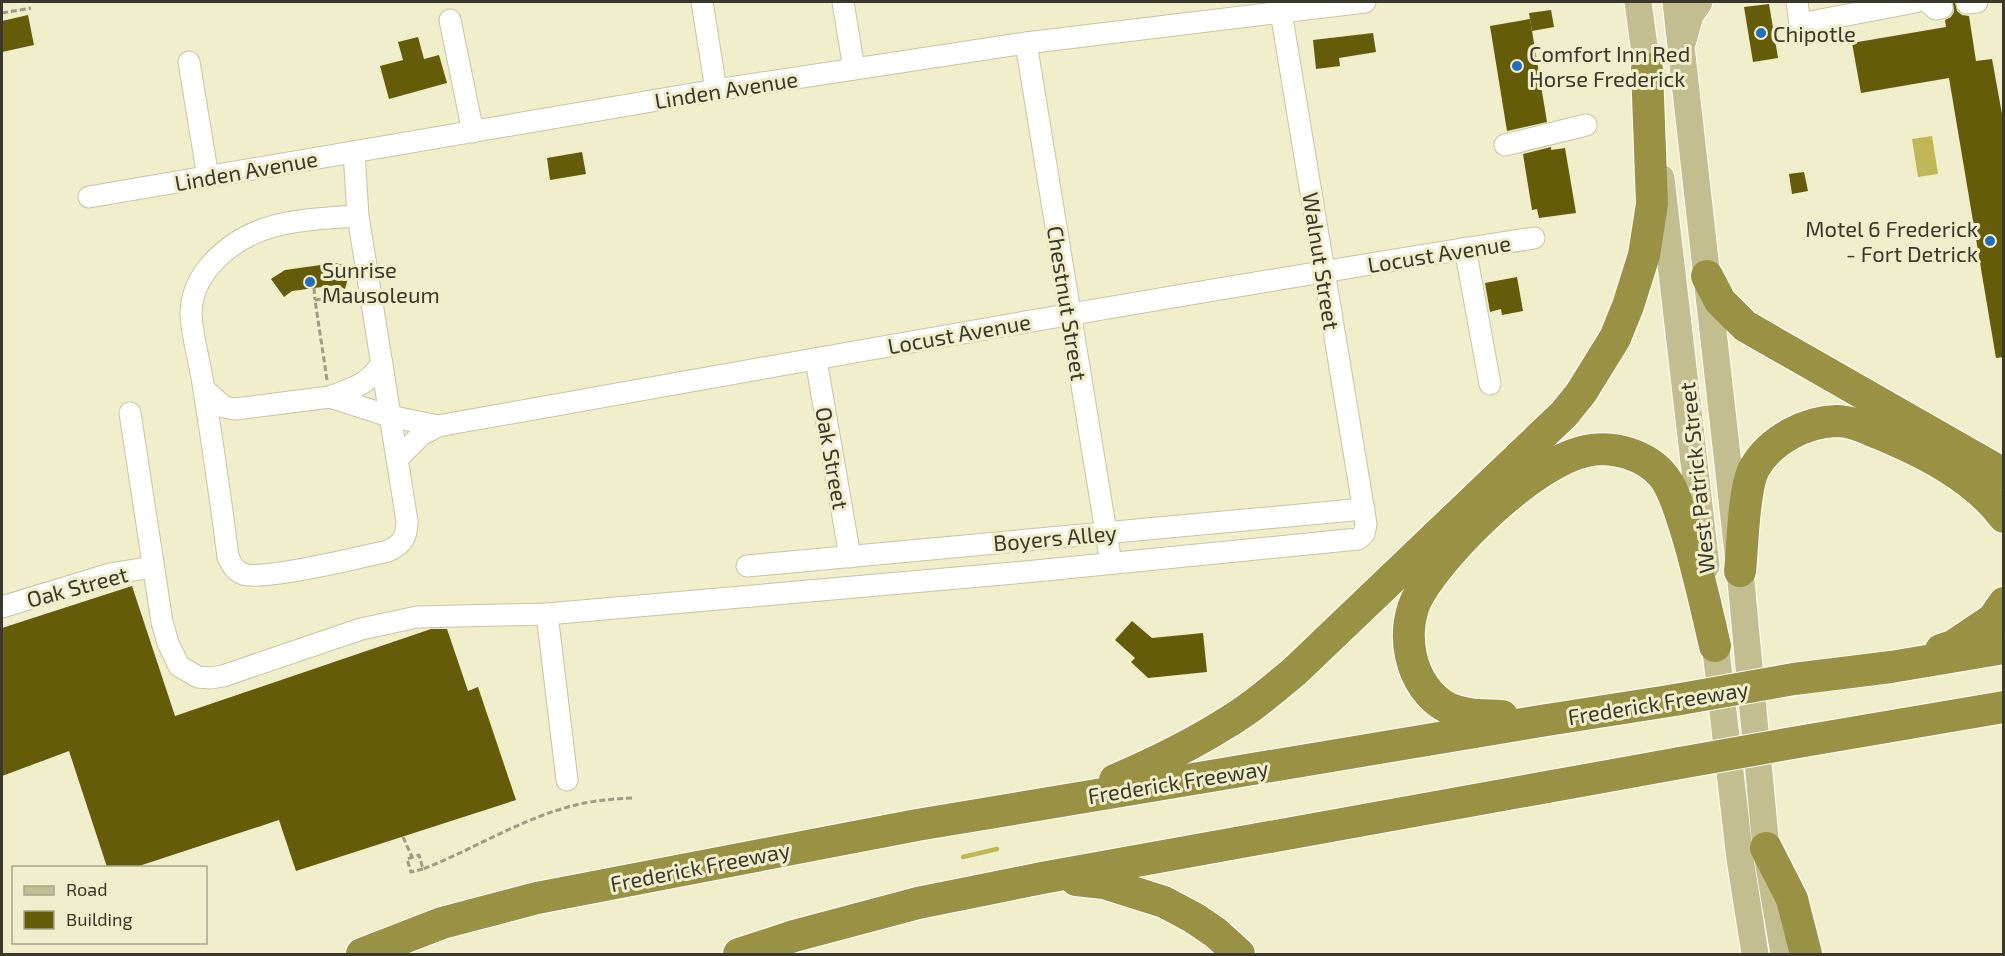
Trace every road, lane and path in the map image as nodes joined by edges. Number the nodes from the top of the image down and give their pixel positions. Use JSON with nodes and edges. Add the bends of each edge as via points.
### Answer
{"nodes":[{"id":1,"x":702,"y":2,"type":"edge"},
{"id":2,"x":843,"y":2,"type":"edge"},
{"id":3,"x":1365,"y":2,"type":"edge"},
{"id":4,"x":1638,"y":2,"type":"edge"},
{"id":5,"x":1676,"y":2,"type":"edge"},
{"id":6,"x":1699,"y":2,"type":"edge"},
{"id":7,"x":1796,"y":2,"type":"edge"},
{"id":8,"x":1915,"y":2,"type":"edge"},
{"id":9,"x":31,"y":8,"type":"dead end"},
{"id":10,"x":1281,"y":12,"type":"junction"},
{"id":11,"x":2,"y":13,"type":"edge"},
{"id":12,"x":450,"y":20,"type":"dead end"},
{"id":13,"x":1026,"y":44,"type":"junction"},
{"id":14,"x":1681,"y":47,"type":"junction"},
{"id":15,"x":189,"y":62,"type":"dead end"},
{"id":16,"x":854,"y":69,"type":"junction"},
{"id":17,"x":1647,"y":69,"type":"junction"},
{"id":18,"x":716,"y":90,"type":"junction"},
{"id":19,"x":1586,"y":125,"type":"dead end"},
{"id":20,"x":473,"y":132,"type":"junction"},
{"id":21,"x":1505,"y":145,"type":"dead end"},
{"id":22,"x":354,"y":152,"type":"junction"},
{"id":23,"x":208,"y":177,"type":"junction"},
{"id":24,"x":89,"y":197,"type":"dead end"},
{"id":25,"x":358,"y":216,"type":"junction"},
{"id":26,"x":1534,"y":238,"type":"dead end"},
{"id":27,"x":1465,"y":248,"type":"junction"},
{"id":28,"x":1324,"y":272,"type":"junction"},
{"id":29,"x":1707,"y":276,"type":"junction"},
{"id":30,"x":314,"y":288,"type":"dead end"},
{"id":31,"x":370,"y":292,"type":"junction"},
{"id":32,"x":315,"y":300,"type":"junction"},
{"id":33,"x":1070,"y":313,"type":"junction"},
{"id":34,"x":816,"y":360,"type":"junction"},
{"id":35,"x":382,"y":363,"type":"junction"},
{"id":36,"x":1490,"y":384,"type":"dead end"},
{"id":37,"x":204,"y":389,"type":"junction"},
{"id":38,"x":330,"y":397,"type":"junction"},
{"id":39,"x":130,"y":413,"type":"dead end"},
{"id":40,"x":389,"y":416,"type":"junction"},
{"id":41,"x":438,"y":426,"type":"junction"},
{"id":42,"x":398,"y":459,"type":"junction"},
{"id":43,"x":2004,"y":474,"type":"edge"},
{"id":44,"x":1364,"y":509,"type":"junction"},
{"id":45,"x":2004,"y":517,"type":"edge"},
{"id":46,"x":1107,"y":533,"type":"junction"},
{"id":47,"x":850,"y":557,"type":"junction"},
{"id":48,"x":1111,"y":563,"type":"junction"},
{"id":49,"x":747,"y":566,"type":"dead end"},
{"id":50,"x":152,"y":567,"type":"junction"},
{"id":51,"x":1740,"y":571,"type":"junction"},
{"id":52,"x":2004,"y":603,"type":"edge"},
{"id":53,"x":2,"y":607,"type":"edge"},
{"id":54,"x":547,"y":614,"type":"junction"},
{"id":55,"x":1715,"y":646,"type":"junction"},
{"id":56,"x":2004,"y":648,"type":"edge"},
{"id":57,"x":1891,"y":667,"type":"junction"},
{"id":58,"x":2004,"y":707,"type":"edge"},
{"id":59,"x":2004,"y":715,"type":"edge"},
{"id":60,"x":1547,"y":720,"type":"junction"},
{"id":61,"x":1914,"y":723,"type":"junction"},
{"id":62,"x":567,"y":780,"type":"dead end"},
{"id":63,"x":632,"y":798,"type":"dead end"},
{"id":64,"x":917,"y":825,"type":"junction"},
{"id":65,"x":403,"y":837,"type":"dead end"},
{"id":66,"x":1766,"y":848,"type":"junction"},
{"id":67,"x":412,"y":857,"type":"junction"},
{"id":68,"x":423,"y":869,"type":"junction"},
{"id":69,"x":1042,"y":878,"type":"junction"},
{"id":70,"x":363,"y":954,"type":"edge"},
{"id":71,"x":739,"y":954,"type":"edge"},
{"id":72,"x":1239,"y":954,"type":"edge"},
{"id":73,"x":1755,"y":954,"type":"edge"},
{"id":74,"x":1784,"y":954,"type":"edge"},
{"id":75,"x":1806,"y":954,"type":"edge"}],
"edges":[{"from":1,"to":18,"type":"street"},
{"from":2,"to":16,"type":"street"},
{"from":3,"to":10,"type":"street","name":"Linden Avenue"},
{"from":4,"to":17,"type":"main road","name":"West Patrick Street"},
{"from":5,"to":14,"type":"main road","name":"West Patrick Street"},
{"from":6,"to":14,"type":"main road","via":[[1690,15]]},
{"from":7,"to":8,"type":"street","via":[[1800,24]]},
{"from":9,"to":11,"type":"path"},
{"from":10,"to":13,"type":"street","name":"Linden Avenue"},
{"from":10,"to":28,"type":"street","name":"Walnut Street"},
{"from":12,"to":20,"type":"street"},
{"from":13,"to":16,"type":"street","name":"Linden Avenue"},
{"from":13,"to":33,"type":"street","name":"Chestnut Street"},
{"from":14,"to":29,"type":"main road","name":"West Patrick Street"},
{"from":15,"to":23,"type":"street"},
{"from":16,"to":18,"type":"street","name":"Linden Avenue"},
{"from":17,"to":55,"type":"main road","name":"West Patrick Street"},
{"from":17,"to":64,"type":"highway","via":[[1652,204],[1644,255],[1615,338],[1564,414],[1294,672],[1225,724],[1112,781],[1074,793]]},
{"from":18,"to":20,"type":"street","name":"Linden Avenue"},
{"from":19,"to":21,"type":"street"},
{"from":20,"to":22,"type":"street","name":"Linden Avenue"},
{"from":22,"to":23,"type":"street","name":"Linden Avenue"},
{"from":22,"to":25,"type":"street"},
{"from":23,"to":24,"type":"street","name":"Linden Avenue"},
{"from":25,"to":31,"type":"street"},
{"from":25,"to":37,"type":"street","via":[[308,219],[258,230],[215,260],[193,294],[191,315]]},
{"from":26,"to":27,"type":"street","name":"Locust Avenue"},
{"from":27,"to":28,"type":"street","name":"Locust Avenue"},
{"from":27,"to":36,"type":"street"},
{"from":28,"to":33,"type":"street","name":"Locust Avenue"},
{"from":28,"to":44,"type":"street","name":"Walnut Street"},
{"from":29,"to":43,"type":"highway","via":[[1720,301],[1745,326]]},
{"from":29,"to":51,"type":"main road","name":"West Patrick Street"},
{"from":30,"to":32,"type":"path"},
{"from":31,"to":32,"type":"path"},
{"from":31,"to":35,"type":"street"},
{"from":32,"to":38,"type":"path"},
{"from":33,"to":34,"type":"street","name":"Locust Avenue"},
{"from":33,"to":46,"type":"street","name":"Chestnut Street"},
{"from":34,"to":41,"type":"street","name":"Locust Avenue"},
{"from":34,"to":47,"type":"street","name":"Oak Street"},
{"from":35,"to":38,"type":"street","via":[[372,378]]},
{"from":35,"to":40,"type":"street"},
{"from":37,"to":38,"type":"street","via":[[224,407],[235,409]]},
{"from":37,"to":42,"type":"street","via":[[228,557],[241,573],[251,576],[282,572],[398,547],[405,540],[407,521]]},
{"from":38,"to":40,"type":"street"},
{"from":39,"to":50,"type":"street"},
{"from":40,"to":41,"type":"street"},
{"from":40,"to":42,"type":"street"},
{"from":41,"to":42,"type":"street","name":"Locust Avenue","via":[[421,435]]},
{"from":44,"to":46,"type":"street","name":"Boyers Alley"},
{"from":44,"to":48,"type":"street","name":"Walnut Street","via":[[1366,524],[1358,539]]},
{"from":45,"to":51,"type":"highway","via":[[1964,478],[1911,447],[1854,424],[1819,423],[1798,429],[1755,468],[1748,491]]},
{"from":46,"to":47,"type":"street","name":"Boyers Alley"},
{"from":46,"to":48,"type":"street","name":"Chestnut Street"},
{"from":47,"to":49,"type":"street","name":"Boyers Alley"},
{"from":48,"to":54,"type":"street"},
{"from":50,"to":53,"type":"street","name":"Oak Street","via":[[110,574]]},
{"from":50,"to":54,"type":"street","via":[[168,643],[179,666],[198,677],[223,676],[361,629],[417,617]]},
{"from":51,"to":66,"type":"main road","name":"West Patrick Street"},
{"from":52,"to":57,"type":"highway","via":[[1993,619],[1953,646]]},
{"from":54,"to":62,"type":"street"},
{"from":55,"to":60,"type":"highway","via":[[1696,563],[1675,496],[1664,477],[1646,461],[1627,452],[1588,450],[1572,455],[1553,464],[1497,506],[1449,555],[1419,594],[1410,619],[1409,641],[1419,679],[1430,695],[1446,707],[1463,714]]},
{"from":55,"to":73,"type":"main road","name":"West Patrick Street"},
{"from":56,"to":57,"type":"highway","name":"Frederick Freeway"},
{"from":57,"to":60,"type":"highway","name":"Frederick Freeway","bridge":true},
{"from":58,"to":61,"type":"highway"},
{"from":59,"to":61,"type":"highway"},
{"from":60,"to":64,"type":"highway","name":"Frederick Freeway"},
{"from":61,"to":69,"type":"highway","bridge":true},
{"from":63,"to":68,"type":"path","via":[[591,801],[555,811]]},
{"from":64,"to":70,"type":"highway","name":"Frederick Freeway","via":[[537,898],[442,922]]},
{"from":65,"to":67,"type":"path"},
{"from":66,"to":74,"type":"main road","name":"West Patrick Street"},
{"from":66,"to":75,"type":"highway","via":[[1792,899]]},
{"from":67,"to":68,"type":"path","via":[[419,855]]},
{"from":67,"to":68,"type":"path","via":[[407,859],[411,872]]},
{"from":69,"to":71,"type":"highway","via":[[918,903]]},
{"from":69,"to":72,"type":"highway","via":[[1104,883],[1164,902],[1216,933]]}]}
